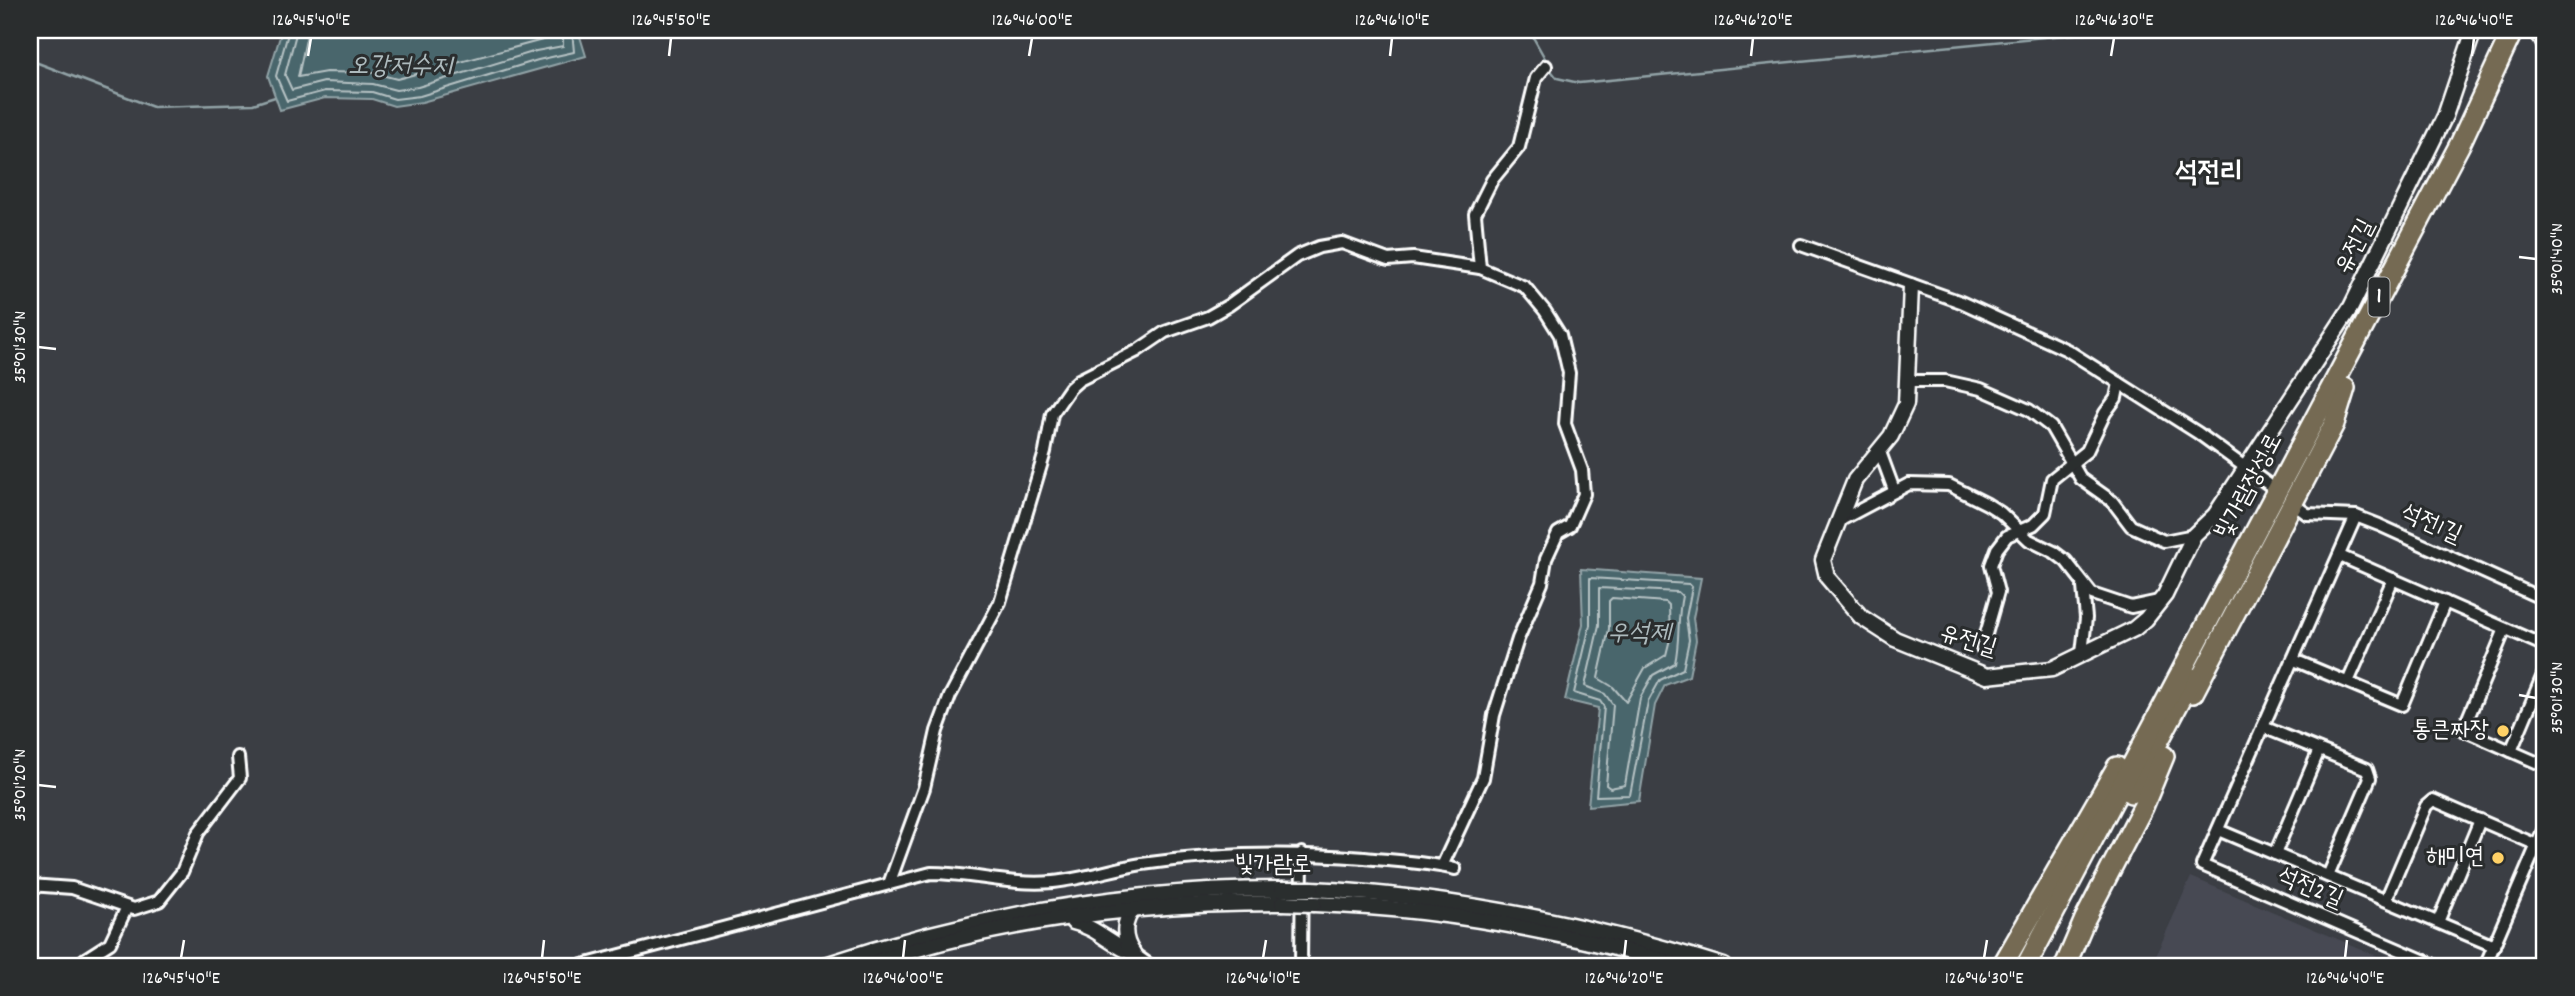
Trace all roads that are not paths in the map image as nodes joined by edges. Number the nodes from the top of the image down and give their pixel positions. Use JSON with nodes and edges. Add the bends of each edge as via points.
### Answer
{"nodes":[{"id":1,"x":2474,"y":30,"type":"edge"},
{"id":2,"x":2513,"y":30,"type":"edge"},
{"id":3,"x":2532,"y":31,"type":"edge"},
{"id":4,"x":2545,"y":46,"type":"edge"},
{"id":5,"x":1546,"y":66,"type":"dead end"},
{"id":6,"x":1801,"y":245,"type":"dead end"},
{"id":7,"x":1480,"y":268,"type":"junction"},
{"id":8,"x":1912,"y":286,"type":"junction"},
{"id":9,"x":1908,"y":380,"type":"junction"},
{"id":10,"x":2119,"y":383,"type":"junction"},
{"id":11,"x":2344,"y":388,"type":"junction"},
{"id":12,"x":1880,"y":452,"type":"junction"},
{"id":13,"x":2072,"y":464,"type":"junction"},
{"id":14,"x":2247,"y":468,"type":"junction"},
{"id":15,"x":2268,"y":484,"type":"dead end"},
{"id":16,"x":1894,"y":490,"type":"junction"},
{"id":17,"x":2295,"y":505,"type":"dead end"},
{"id":18,"x":2356,"y":516,"type":"junction"},
{"id":19,"x":1837,"y":522,"type":"junction"},
{"id":20,"x":2017,"y":531,"type":"junction"},
{"id":21,"x":2194,"y":535,"type":"junction"},
{"id":22,"x":2340,"y":556,"type":"junction"},
{"id":23,"x":2238,"y":561,"type":"junction"},
{"id":24,"x":2393,"y":579,"type":"junction"},
{"id":25,"x":2083,"y":587,"type":"junction"},
{"id":26,"x":2545,"y":600,"type":"edge"},
{"id":27,"x":2159,"y":601,"type":"junction"},
{"id":28,"x":2445,"y":602,"type":"junction"},
{"id":29,"x":2505,"y":629,"type":"junction"},
{"id":30,"x":2545,"y":646,"type":"edge"},
{"id":31,"x":1982,"y":648,"type":"dead end"},
{"id":32,"x":2082,"y":653,"type":"junction"},
{"id":33,"x":2294,"y":660,"type":"junction"},
{"id":34,"x":2545,"y":670,"type":"edge"},
{"id":35,"x":2348,"y":682,"type":"junction"},
{"id":36,"x":2263,"y":727,"type":"junction"},
{"id":37,"x":2319,"y":750,"type":"junction"},
{"id":38,"x":2511,"y":751,"type":"junction"},
{"id":39,"x":238,"y":757,"type":"dead end"},
{"id":40,"x":2545,"y":766,"type":"edge"},
{"id":41,"x":2480,"y":820,"type":"junction"},
{"id":42,"x":2545,"y":826,"type":"edge"},
{"id":43,"x":2217,"y":830,"type":"junction"},
{"id":44,"x":2537,"y":845,"type":"junction"},
{"id":45,"x":1302,"y":853,"type":"junction"},
{"id":46,"x":2275,"y":854,"type":"junction"},
{"id":47,"x":1443,"y":866,"type":"junction"},
{"id":48,"x":1455,"y":869,"type":"dead end"},
{"id":49,"x":2328,"y":876,"type":"junction"},
{"id":50,"x":889,"y":884,"type":"junction"},
{"id":51,"x":30,"y":885,"type":"edge"},
{"id":52,"x":1282,"y":896,"type":"junction"},
{"id":53,"x":1313,"y":896,"type":"junction"},
{"id":54,"x":2386,"y":900,"type":"junction"},
{"id":55,"x":127,"y":907,"type":"junction"},
{"id":56,"x":1134,"y":909,"type":"junction"},
{"id":57,"x":2085,"y":919,"type":"junction"},
{"id":58,"x":1066,"y":920,"type":"junction"},
{"id":59,"x":2438,"y":922,"type":"junction"},
{"id":60,"x":2494,"y":946,"type":"junction"},
{"id":61,"x":1132,"y":953,"type":"junction"},
{"id":62,"x":80,"y":966,"type":"edge"},
{"id":63,"x":579,"y":966,"type":"edge"},
{"id":64,"x":822,"y":966,"type":"edge"},
{"id":65,"x":863,"y":966,"type":"edge"},
{"id":66,"x":1152,"y":966,"type":"edge"},
{"id":67,"x":1301,"y":966,"type":"edge"},
{"id":68,"x":1682,"y":966,"type":"edge"},
{"id":69,"x":1724,"y":966,"type":"edge"},
{"id":70,"x":2002,"y":966,"type":"edge"},
{"id":71,"x":2026,"y":966,"type":"edge"},
{"id":72,"x":2041,"y":966,"type":"edge"},
{"id":73,"x":2053,"y":966,"type":"edge"},
{"id":74,"x":2064,"y":966,"type":"edge"},
{"id":75,"x":2437,"y":966,"type":"edge"},
{"id":76,"x":2485,"y":966,"type":"edge"}],
"edges":[{"from":1,"to":14,"type":"main road","name":"유전길","via":[[2445,116],[2351,307]]},
{"from":2,"to":23,"type":"highway","name":"빛가람장성로","number":"1","via":[[2454,156]]},
{"from":3,"to":4,"type":"main road"},
{"from":3,"to":11,"type":"highway","name":"빛가람장성로","number":"1"},
{"from":5,"to":7,"type":"street","via":[[1536,78],[1519,147],[1492,180],[1475,214]]},
{"from":6,"to":8,"type":"street"},
{"from":7,"to":47,"type":"street","via":[[1525,287],[1560,335],[1569,373],[1566,424],[1582,470],[1584,494],[1570,526],[1558,533],[1546,559],[1542,583],[1494,715],[1483,778]]},
{"from":7,"to":50,"type":"street","via":[[1413,258],[1388,260],[1342,243],[1319,247],[1297,256],[1208,317],[1165,332],[1070,388],[1052,414],[1000,601],[950,696],[924,788]]},
{"from":8,"to":9,"type":"main road","name":"유전길"},
{"from":8,"to":10,"type":"street","via":[[2013,323],[2067,349]]},
{"from":9,"to":12,"type":"main road","name":"유전길","via":[[1902,415]]},
{"from":9,"to":13,"type":"street","via":[[1960,384],[2007,399],[2051,427]]},
{"from":10,"to":13,"type":"street","via":[[2092,444]]},
{"from":10,"to":14,"type":"street"},
{"from":11,"to":57,"type":"highway","via":[[2334,424],[2202,677]]},
{"from":11,"to":72,"type":"highway","name":"빛가람장성로","number":"1"},
{"from":12,"to":16,"type":"street"},
{"from":12,"to":19,"type":"main road","name":"유전길","via":[[1855,480]]},
{"from":13,"to":20,"type":"street","via":[[2052,479],[2047,508],[2040,519]]},
{"from":13,"to":21,"type":"street","via":[[2081,479],[2112,501],[2140,533],[2164,541]]},
{"from":14,"to":15,"type":"street"},
{"from":14,"to":21,"type":"main road","name":"유전길","via":[[2215,515]]},
{"from":16,"to":19,"type":"street"},
{"from":16,"to":20,"type":"street","via":[[1921,483],[1949,485],[2001,513]]},
{"from":17,"to":18,"type":"street","name":"석전1길","via":[[2307,514]]},
{"from":18,"to":22,"type":"street","name":"석전2길"},
{"from":18,"to":26,"type":"street","name":"석전1길"},
{"from":19,"to":32,"type":"main road","name":"유전길","via":[[1825,551],[1827,577],[1861,617],[1895,639],[1987,676],[2052,669]]},
{"from":20,"to":25,"type":"street","via":[[2066,561]]},
{"from":20,"to":31,"type":"street","via":[[2002,541],[1992,560],[1998,592]]},
{"from":21,"to":27,"type":"main road","name":"유전길"},
{"from":22,"to":24,"type":"street"},
{"from":22,"to":33,"type":"street","name":"석전2길"},
{"from":23,"to":70,"type":"highway","via":[[2220,584]]},
{"from":23,"to":71,"type":"highway","name":"빛가람장성로","number":"1"},
{"from":24,"to":28,"type":"street"},
{"from":24,"to":35,"type":"street"},
{"from":25,"to":27,"type":"street","via":[[2122,606]]},
{"from":25,"to":32,"type":"street","via":[[2087,618]]},
{"from":27,"to":32,"type":"main road","name":"유전길","via":[[2134,629]]},
{"from":28,"to":29,"type":"street"},
{"from":28,"to":35,"type":"street","via":[[2402,705]]},
{"from":29,"to":30,"type":"street"},
{"from":29,"to":38,"type":"street","via":[[2463,730]]},
{"from":33,"to":35,"type":"street"},
{"from":33,"to":36,"type":"street","name":"석전2길"},
{"from":34,"to":38,"type":"street"},
{"from":36,"to":37,"type":"street","name":"석전2길"},
{"from":36,"to":43,"type":"street","name":"석전2길"},
{"from":37,"to":46,"type":"street","name":"석전2길"},
{"from":37,"to":49,"type":"street","name":"석전2길","via":[[2367,769],[2370,778]]},
{"from":38,"to":40,"type":"street"},
{"from":39,"to":55,"type":"street","via":[[240,778],[198,833],[181,872],[159,901],[142,909]]},
{"from":41,"to":44,"type":"street"},
{"from":41,"to":54,"type":"street","via":[[2433,800],[2426,806]]},
{"from":41,"to":59,"type":"street"},
{"from":42,"to":44,"type":"street"},
{"from":43,"to":46,"type":"street","name":"석전2길"},
{"from":43,"to":75,"type":"street","name":"석전2길","via":[[2202,865]]},
{"from":44,"to":60,"type":"street"},
{"from":45,"to":47,"type":"street"},
{"from":45,"to":50,"type":"street","via":[[1224,854],[1140,864],[1054,882],[1002,882],[978,875],[931,873]]},
{"from":45,"to":67,"type":"street"},
{"from":46,"to":49,"type":"street","name":"석전2길"},
{"from":47,"to":48,"type":"street"},
{"from":49,"to":54,"type":"street","name":"석전2길"},
{"from":50,"to":63,"type":"street"},
{"from":51,"to":55,"type":"street","via":[[72,888]]},
{"from":52,"to":53,"type":"main road","name":"빛가람로","bridge":true},
{"from":52,"to":56,"type":"main road","name":"빛가람로"},
{"from":52,"to":64,"type":"main road","name":"빛가람로","via":[[1149,893],[1060,905],[935,930]]},
{"from":53,"to":68,"type":"main road","name":"빛가람로","via":[[1502,923]]},
{"from":53,"to":69,"type":"main road","name":"빛가람로","via":[[1409,896],[1523,914]]},
{"from":54,"to":59,"type":"street","name":"석전2길"},
{"from":55,"to":62,"type":"street","via":[[116,935]]},
{"from":56,"to":58,"type":"main road","name":"빛가람로"},
{"from":56,"to":61,"type":"main road","via":[[1125,929]]},
{"from":57,"to":73,"type":"highway"},
{"from":57,"to":74,"type":"highway"},
{"from":58,"to":61,"type":"main road","via":[[1090,926]]},
{"from":58,"to":65,"type":"main road","name":"빛가람로","via":[[949,940]]},
{"from":59,"to":60,"type":"street","name":"석전2길"},
{"from":60,"to":76,"type":"street"},
{"from":61,"to":66,"type":"street"}]}
